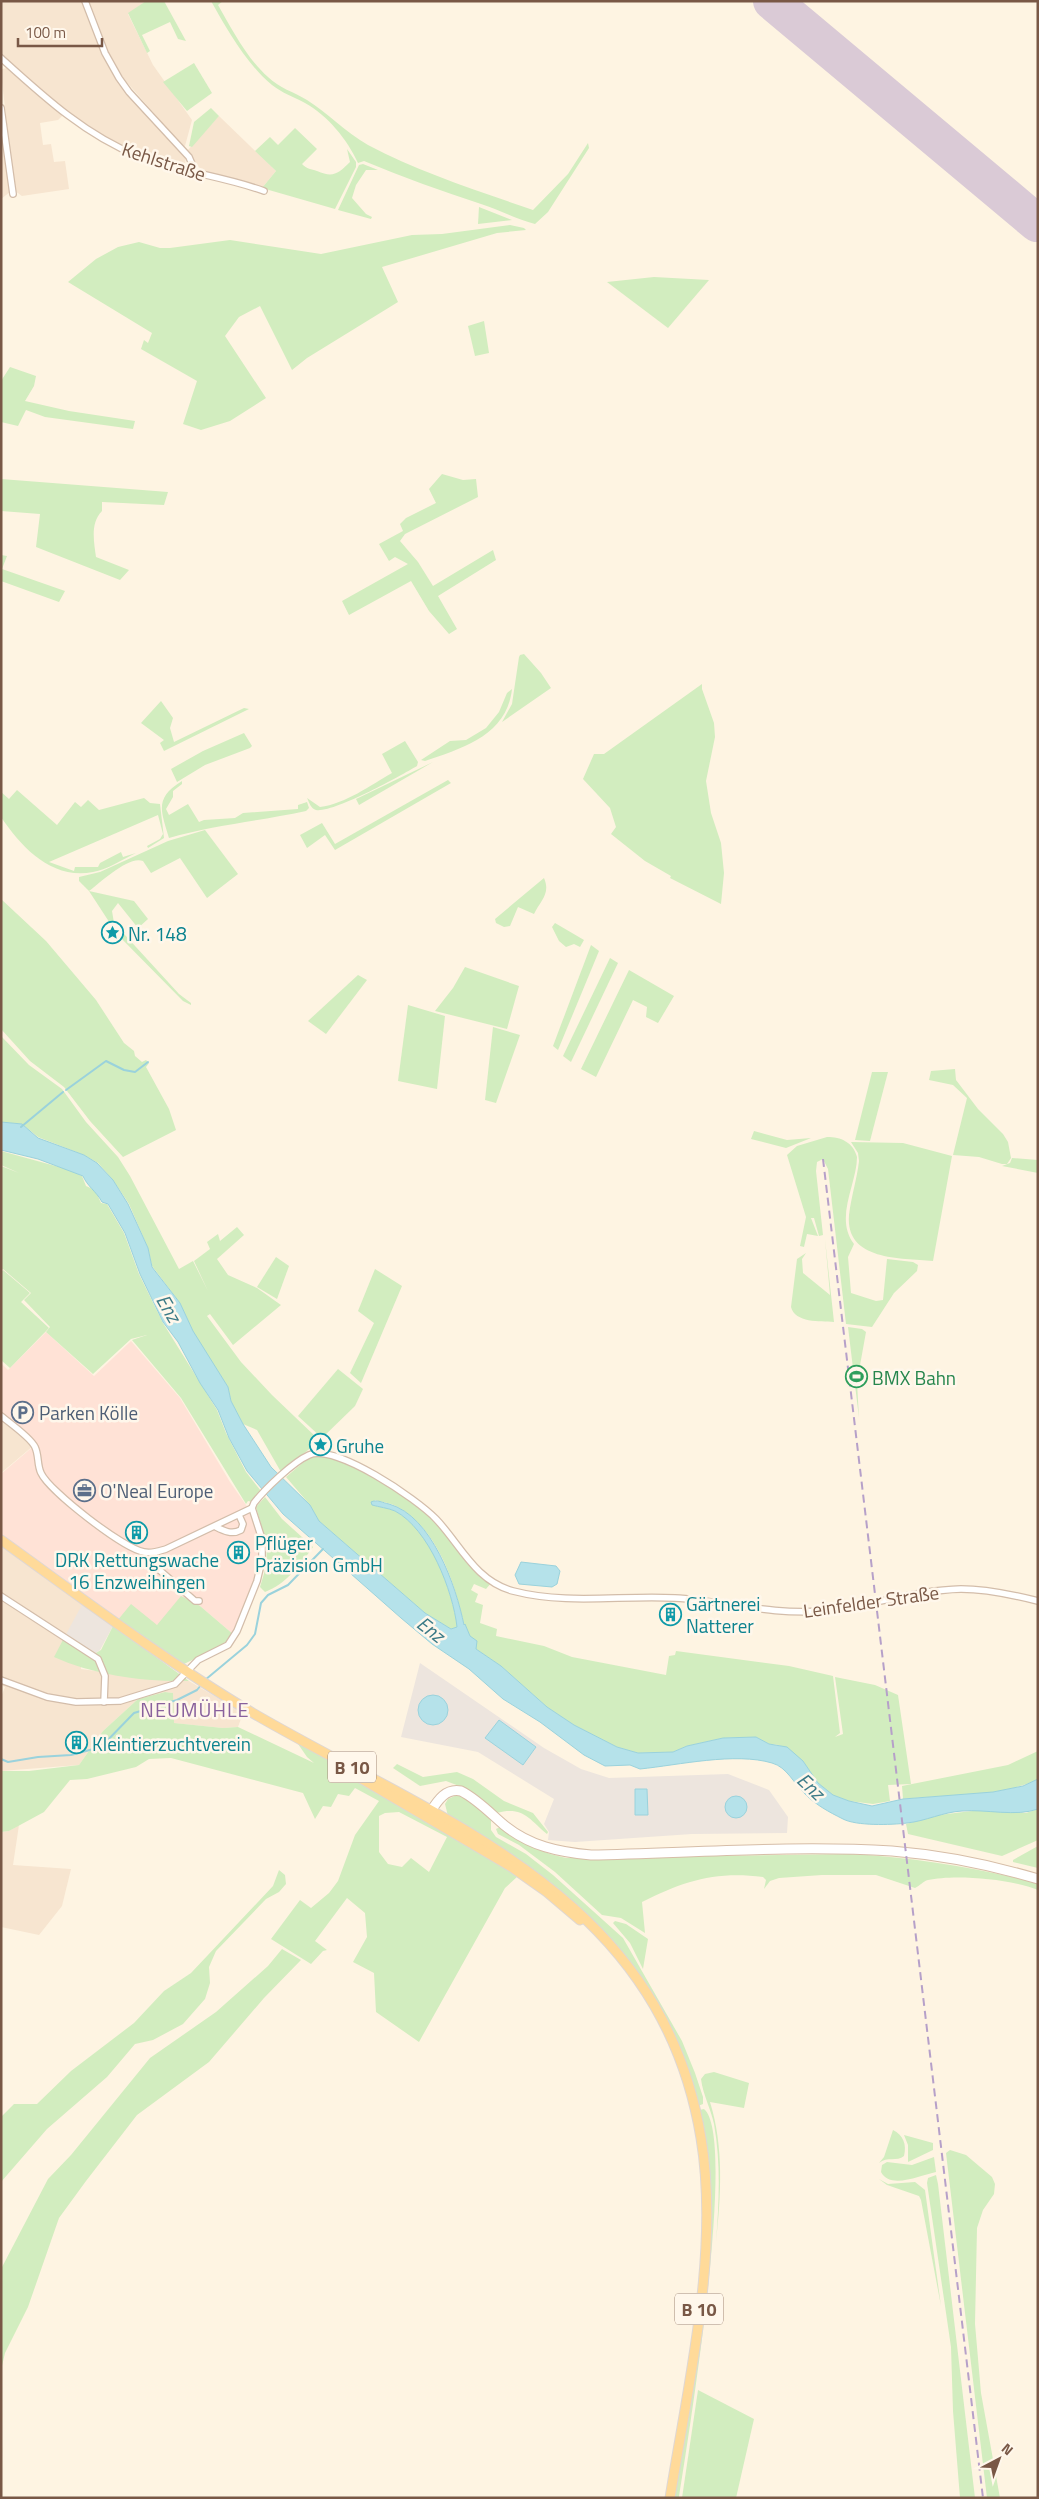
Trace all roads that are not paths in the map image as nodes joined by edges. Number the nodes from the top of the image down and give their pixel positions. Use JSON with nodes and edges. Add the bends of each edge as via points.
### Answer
{"nodes":[{"id":1,"x":85,"y":1,"type":"edge"},
{"id":2,"x":2,"y":59,"type":"edge"},
{"id":3,"x":1,"y":108,"type":"edge"},
{"id":4,"x":190,"y":171,"type":"junction"},
{"id":5,"x":264,"y":191,"type":"dead end"},
{"id":6,"x":13,"y":194,"type":"dead end"},
{"id":7,"x":1,"y":1416,"type":"edge"},
{"id":8,"x":252,"y":1508,"type":"junction"},
{"id":9,"x":239,"y":1515,"type":"junction"},
{"id":10,"x":216,"y":1527,"type":"junction"},
{"id":11,"x":1,"y":1540,"type":"edge"},
{"id":12,"x":154,"y":1553,"type":"junction"},
{"id":13,"x":1,"y":1596,"type":"edge"},
{"id":14,"x":200,"y":1601,"type":"dead end"},
{"id":15,"x":1038,"y":1602,"type":"edge"},
{"id":16,"x":187,"y":1672,"type":"junction"},
{"id":17,"x":1,"y":1680,"type":"edge"},
{"id":18,"x":104,"y":1702,"type":"junction"},
{"id":19,"x":426,"y":1813,"type":"junction"},
{"id":20,"x":1038,"y":1879,"type":"edge"},
{"id":21,"x":664,"y":2498,"type":"edge"},
{"id":22,"x":670,"y":2498,"type":"edge"}],
"edges":[{"from":1,"to":4,"type":"street","via":[[112,66],[129,92],[189,157]]},
{"from":2,"to":4,"type":"street","name":"Kehlstraße","via":[[56,106],[96,134],[139,156]]},
{"from":3,"to":6,"type":"street"},
{"from":4,"to":5,"type":"street","name":"Kehlstraße"},
{"from":7,"to":12,"type":"street","via":[[35,1446],[41,1474],[58,1493],[129,1547]]},
{"from":8,"to":9,"type":"street"},
{"from":8,"to":15,"type":"street","name":"Leinfelder Straße","via":[[284,1474],[309,1455],[320,1453],[372,1472],[423,1506],[483,1576],[506,1589],[530,1594],[586,1600],[681,1598],[796,1612],[964,1589]]},
{"from":8,"to":16,"type":"street","via":[[263,1552],[248,1606],[230,1643],[198,1660]]},
{"from":9,"to":10,"type":"street"},
{"from":9,"to":10,"type":"street","via":[[243,1524],[241,1530],[228,1532]]},
{"from":10,"to":12,"type":"street"},
{"from":11,"to":16,"type":"main road","number":"B 10"},
{"from":12,"to":14,"type":"street","via":[[156,1567],[195,1601]]},
{"from":13,"to":18,"type":"street","via":[[98,1659],[105,1676]]},
{"from":16,"to":18,"type":"street","via":[[175,1684],[138,1696]]},
{"from":16,"to":19,"type":"main road","number":"B 10"},
{"from":17,"to":18,"type":"street","via":[[57,1700]]},
{"from":19,"to":20,"type":"street","via":[[452,1790],[461,1791],[525,1839],[566,1853],[893,1852],[966,1862]]},
{"from":19,"to":21,"type":"main road","number":"B 10","via":[[536,1884],[595,1935],[651,2012],[681,2082],[695,2137],[701,2218],[687,2353]]},
{"from":19,"to":22,"type":"main road","number":"B 10","via":[[528,1870],[583,1915],[614,1949],[643,1989],[681,2065],[701,2136],[706,2217],[700,2304]]}]}
